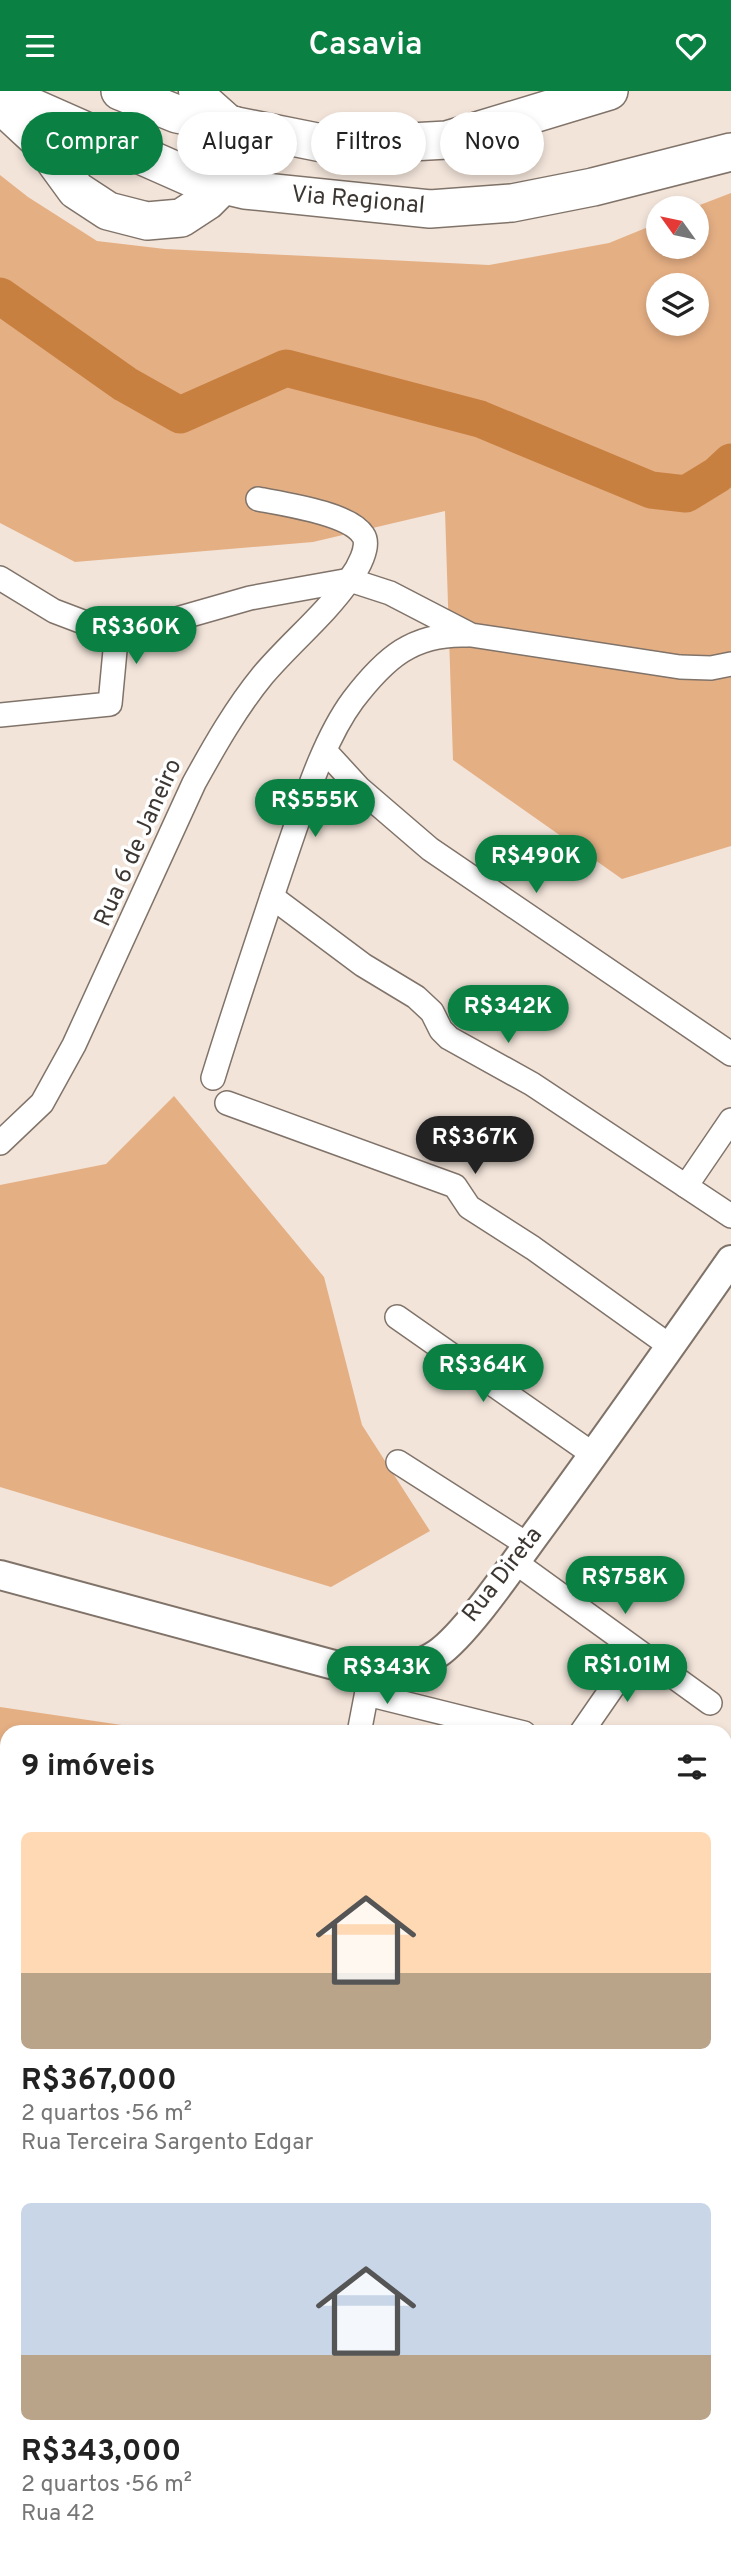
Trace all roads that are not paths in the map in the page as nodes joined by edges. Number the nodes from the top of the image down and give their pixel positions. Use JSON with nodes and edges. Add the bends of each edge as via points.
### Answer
{"nodes":[{"id":1,"x":120,"y":91,"type":"edge"},
{"id":2,"x":195,"y":91,"type":"edge"},
{"id":3,"x":608,"y":91,"type":"edge"},
{"id":4,"x":0,"y":93,"type":"edge"},
{"id":5,"x":0,"y":104,"type":"edge"},
{"id":6,"x":218,"y":112,"type":"edge"},
{"id":7,"x":177,"y":114,"type":"edge"},
{"id":8,"x":297,"y":138,"type":"edge"},
{"id":9,"x":731,"y":152,"type":"edge"},
{"id":10,"x":731,"y":166,"type":"edge"},
{"id":11,"x":645,"y":174,"type":"junction"},
{"id":12,"x":225,"y":175,"type":"edge"},
{"id":13,"x":223,"y":185,"type":"junction"},
{"id":14,"x":258,"y":499,"type":"dead end"},
{"id":15,"x":0,"y":578,"type":"edge"},
{"id":16,"x":350,"y":580,"type":"junction"},
{"id":17,"x":117,"y":629,"type":"junction"},
{"id":18,"x":471,"y":635,"type":"junction"},
{"id":19,"x":731,"y":664,"type":"edge"},
{"id":20,"x":0,"y":715,"type":"edge"},
{"id":21,"x":326,"y":752,"type":"junction"},
{"id":22,"x":272,"y":897,"type":"junction"},
{"id":23,"x":731,"y":1054,"type":"edge"},
{"id":24,"x":213,"y":1078,"type":"dead end"},
{"id":25,"x":227,"y":1103,"type":"dead end"},
{"id":26,"x":731,"y":1121,"type":"edge"},
{"id":27,"x":0,"y":1143,"type":"edge"},
{"id":28,"x":686,"y":1186,"type":"junction"},
{"id":29,"x":731,"y":1216,"type":"edge"},
{"id":30,"x":731,"y":1261,"type":"edge"},
{"id":31,"x":397,"y":1317,"type":"dead end"},
{"id":32,"x":670,"y":1346,"type":"junction"},
{"id":33,"x":594,"y":1455,"type":"junction"},
{"id":34,"x":398,"y":1462,"type":"dead end"},
{"id":35,"x":522,"y":1554,"type":"junction"},
{"id":36,"x":0,"y":1575,"type":"edge"},
{"id":37,"x":637,"y":1651,"type":"junction"},
{"id":38,"x":369,"y":1683,"type":"junction"},
{"id":39,"x":710,"y":1703,"type":"dead end"},
{"id":40,"x":361,"y":1725,"type":"edge"},
{"id":41,"x":485,"y":1725,"type":"edge"},
{"id":42,"x":586,"y":1725,"type":"edge"}],
"edges":[{"from":1,"to":7,"type":"main road"},
{"from":2,"to":6,"type":"main road"},
{"from":3,"to":8,"type":"main road","via":[[447,140],[337,146]]},
{"from":4,"to":13,"type":"main road","name":"Via Regional","via":[[190,177]]},
{"from":5,"to":13,"type":"main road","via":[[41,142],[76,190],[108,211],[147,221],[181,218]]},
{"from":9,"to":11,"type":"main road"},
{"from":10,"to":11,"type":"main road","name":"Via Regional"},
{"from":11,"to":13,"type":"main road","name":"Via Regional","via":[[512,203],[430,209]]},
{"from":12,"to":13,"type":"main road"},
{"from":14,"to":16,"type":"street","name":"Rua 6 de Janeiro","via":[[337,519],[363,534],[363,556]]},
{"from":15,"to":17,"type":"street","via":[[54,611]]},
{"from":16,"to":17,"type":"street","via":[[250,598],[159,624]]},
{"from":16,"to":18,"type":"street","via":[[390,593]]},
{"from":16,"to":27,"type":"street","name":"Rua 6 de Janeiro","via":[[263,675],[216,742],[74,1045],[42,1103]]},
{"from":17,"to":20,"type":"street","via":[[107,706]]},
{"from":18,"to":19,"type":"street","via":[[680,667]]},
{"from":18,"to":21,"type":"street","via":[[440,634],[403,650],[352,702]]},
{"from":21,"to":22,"type":"street"},
{"from":21,"to":23,"type":"street","via":[[359,788],[430,849]]},
{"from":22,"to":24,"type":"street"},
{"from":22,"to":28,"type":"street","via":[[355,960],[416,997],[449,1038],[532,1084]]},
{"from":25,"to":32,"type":"street","via":[[455,1186],[468,1207]]},
{"from":26,"to":28,"type":"street"},
{"from":28,"to":29,"type":"street"},
{"from":30,"to":32,"type":"street","name":"Rua Direta"},
{"from":31,"to":33,"type":"street"},
{"from":32,"to":33,"type":"street","name":"Rua Direta"},
{"from":33,"to":35,"type":"street","name":"Rua Direta"},
{"from":34,"to":35,"type":"street"},
{"from":35,"to":37,"type":"street"},
{"from":35,"to":38,"type":"street","name":"Rua Direta","via":[[437,1654]]},
{"from":36,"to":38,"type":"street","name":"Rua Direta","via":[[349,1669]]},
{"from":37,"to":39,"type":"street"},
{"from":37,"to":42,"type":"street"},
{"from":38,"to":40,"type":"street"},
{"from":38,"to":41,"type":"street"}]}
